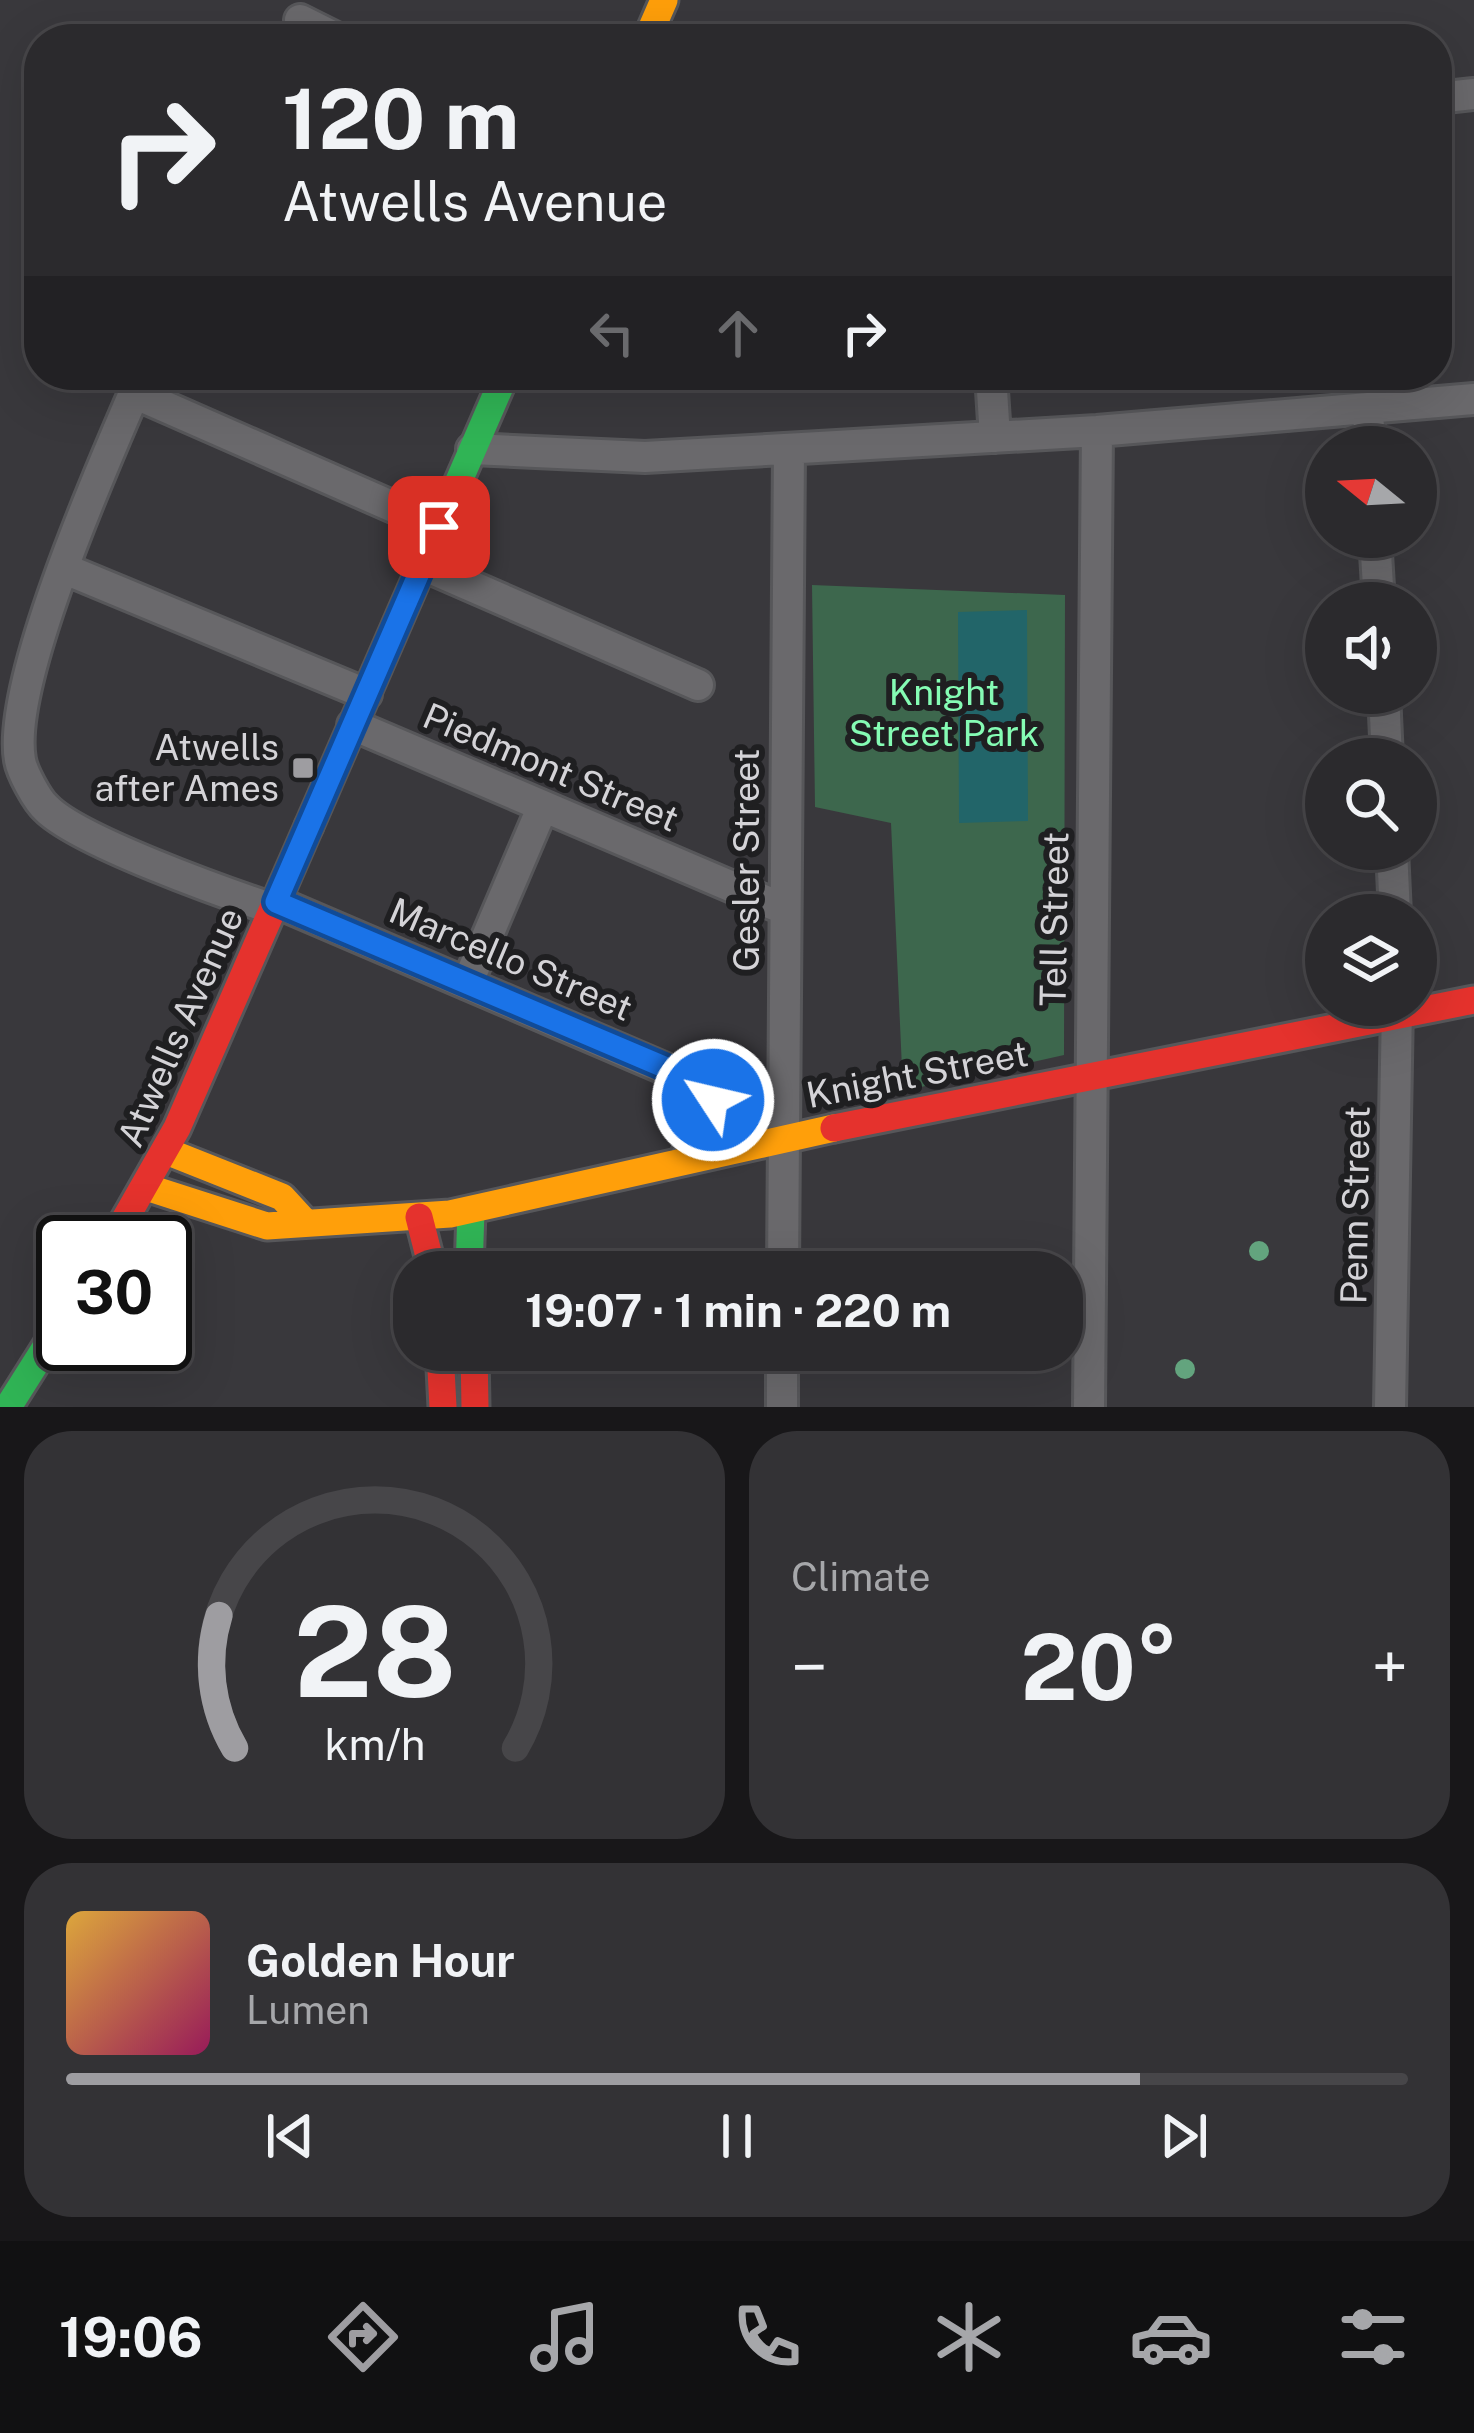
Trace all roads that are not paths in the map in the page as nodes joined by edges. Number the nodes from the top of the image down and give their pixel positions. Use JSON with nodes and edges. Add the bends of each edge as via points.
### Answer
{"nodes":[{"id":1,"x":136,"y":390,"type":"edge"},
{"id":2,"x":151,"y":390,"type":"edge"},
{"id":3,"x":498,"y":390,"type":"edge"},
{"id":4,"x":992,"y":390,"type":"edge"},
{"id":5,"x":1474,"y":399,"type":"edge"},
{"id":6,"x":1368,"y":410,"type":"junction"},
{"id":7,"x":1369,"y":426,"type":"edge"},
{"id":8,"x":1097,"y":431,"type":"junction"},
{"id":9,"x":995,"y":437,"type":"junction"},
{"id":10,"x":472,"y":448,"type":"junction"},
{"id":11,"x":789,"y":450,"type":"junction"},
{"id":12,"x":439,"y":527,"type":"junction"},
{"id":13,"x":423,"y":565,"type":"junction"},
{"id":14,"x":65,"y":569,"type":"junction"},
{"id":15,"x":698,"y":685,"type":"dead end"},
{"id":16,"x":366,"y":694,"type":"junction"},
{"id":17,"x":353,"y":725,"type":"junction"},
{"id":18,"x":543,"y":806,"type":"junction"},
{"id":19,"x":274,"y":906,"type":"junction"},
{"id":20,"x":784,"y":909,"type":"junction"},
{"id":21,"x":467,"y":984,"type":"junction"},
{"id":22,"x":1474,"y":1000,"type":"edge"},
{"id":23,"x":1437,"y":1005,"type":"edge"},
{"id":24,"x":1326,"y":1026,"type":"edge"},
{"id":25,"x":1397,"y":1026,"type":"edge"},
{"id":26,"x":1091,"y":1076,"type":"junction"},
{"id":27,"x":783,"y":1138,"type":"junction"},
{"id":28,"x":166,"y":1151,"type":"junction"},
{"id":29,"x":685,"y":1158,"type":"junction"},
{"id":30,"x":146,"y":1187,"type":"junction"},
{"id":31,"x":471,"y":1210,"type":"junction"},
{"id":32,"x":129,"y":1215,"type":"edge"},
{"id":33,"x":419,"y":1217,"type":"junction"},
{"id":34,"x":304,"y":1221,"type":"junction"},
{"id":35,"x":428,"y":1251,"type":"edge"},
{"id":36,"x":470,"y":1251,"type":"edge"},
{"id":37,"x":782,"y":1251,"type":"edge"},
{"id":38,"x":36,"y":1362,"type":"edge"},
{"id":39,"x":441,"y":1371,"type":"edge"},
{"id":40,"x":474,"y":1371,"type":"edge"},
{"id":41,"x":782,"y":1371,"type":"edge"},
{"id":42,"x":14,"y":1397,"type":"edge"},
{"id":43,"x":443,"y":1407,"type":"edge"},
{"id":44,"x":475,"y":1407,"type":"edge"},
{"id":45,"x":782,"y":1407,"type":"edge"},
{"id":46,"x":1089,"y":1407,"type":"edge"},
{"id":47,"x":1390,"y":1407,"type":"edge"}],
"edges":[{"from":1,"to":14,"type":"street"},
{"from":2,"to":12,"type":"street"},
{"from":3,"to":10,"type":"street","name":"Atwells Avenue"},
{"from":4,"to":9,"type":"street"},
{"from":5,"to":6,"type":"street"},
{"from":6,"to":7,"type":"street"},
{"from":6,"to":8,"type":"street"},
{"from":8,"to":9,"type":"street"},
{"from":8,"to":26,"type":"street","name":"Tell Street"},
{"from":9,"to":11,"type":"street"},
{"from":10,"to":11,"type":"street","via":[[646,457]]},
{"from":10,"to":12,"type":"street","name":"Atwells Avenue"},
{"from":11,"to":20,"type":"street","name":"Gesler Street"},
{"from":12,"to":13,"type":"street","name":"Atwells Avenue"},
{"from":13,"to":15,"type":"street"},
{"from":13,"to":16,"type":"street","name":"Atwells Avenue"},
{"from":14,"to":16,"type":"street"},
{"from":14,"to":19,"type":"street","name":"Marcello Street","via":[[33,662],[20,761],[45,808],[123,850]]},
{"from":16,"to":17,"type":"street","name":"Atwells Avenue"},
{"from":17,"to":18,"type":"street","name":"Piedmont Street"},
{"from":17,"to":19,"type":"street","name":"Atwells Avenue"},
{"from":18,"to":20,"type":"street","name":"Piedmont Street"},
{"from":18,"to":21,"type":"street"},
{"from":19,"to":21,"type":"street","name":"Marcello Street"},
{"from":19,"to":28,"type":"street","name":"Atwells Avenue"},
{"from":20,"to":27,"type":"street","name":"Gesler Street"},
{"from":21,"to":29,"type":"street","name":"Marcello Street","via":[[710,1088],[713,1100]]},
{"from":22,"to":23,"type":"street","name":"Knight Street"},
{"from":24,"to":26,"type":"street","name":"Knight Street"},
{"from":25,"to":47,"type":"street","name":"Penn Street"},
{"from":26,"to":27,"type":"street","name":"Knight Street"},
{"from":26,"to":46,"type":"street","name":"Tell Street"},
{"from":27,"to":29,"type":"street","name":"Knight Street"},
{"from":27,"to":37,"type":"street","name":"Gesler Street"},
{"from":28,"to":30,"type":"street","name":"Atwells Avenue"},
{"from":28,"to":34,"type":"street","via":[[282,1197]]},
{"from":29,"to":31,"type":"street","name":"Knight Street"},
{"from":30,"to":32,"type":"street","name":"Atwells Avenue"},
{"from":30,"to":34,"type":"street","name":"Knight Street","via":[[268,1226]]},
{"from":31,"to":33,"type":"street","name":"Knight Street"},
{"from":31,"to":36,"type":"street"},
{"from":33,"to":34,"type":"street","name":"Knight Street"},
{"from":33,"to":35,"type":"street"},
{"from":38,"to":42,"type":"street"},
{"from":39,"to":43,"type":"street"},
{"from":40,"to":44,"type":"street"},
{"from":41,"to":45,"type":"street"}]}
